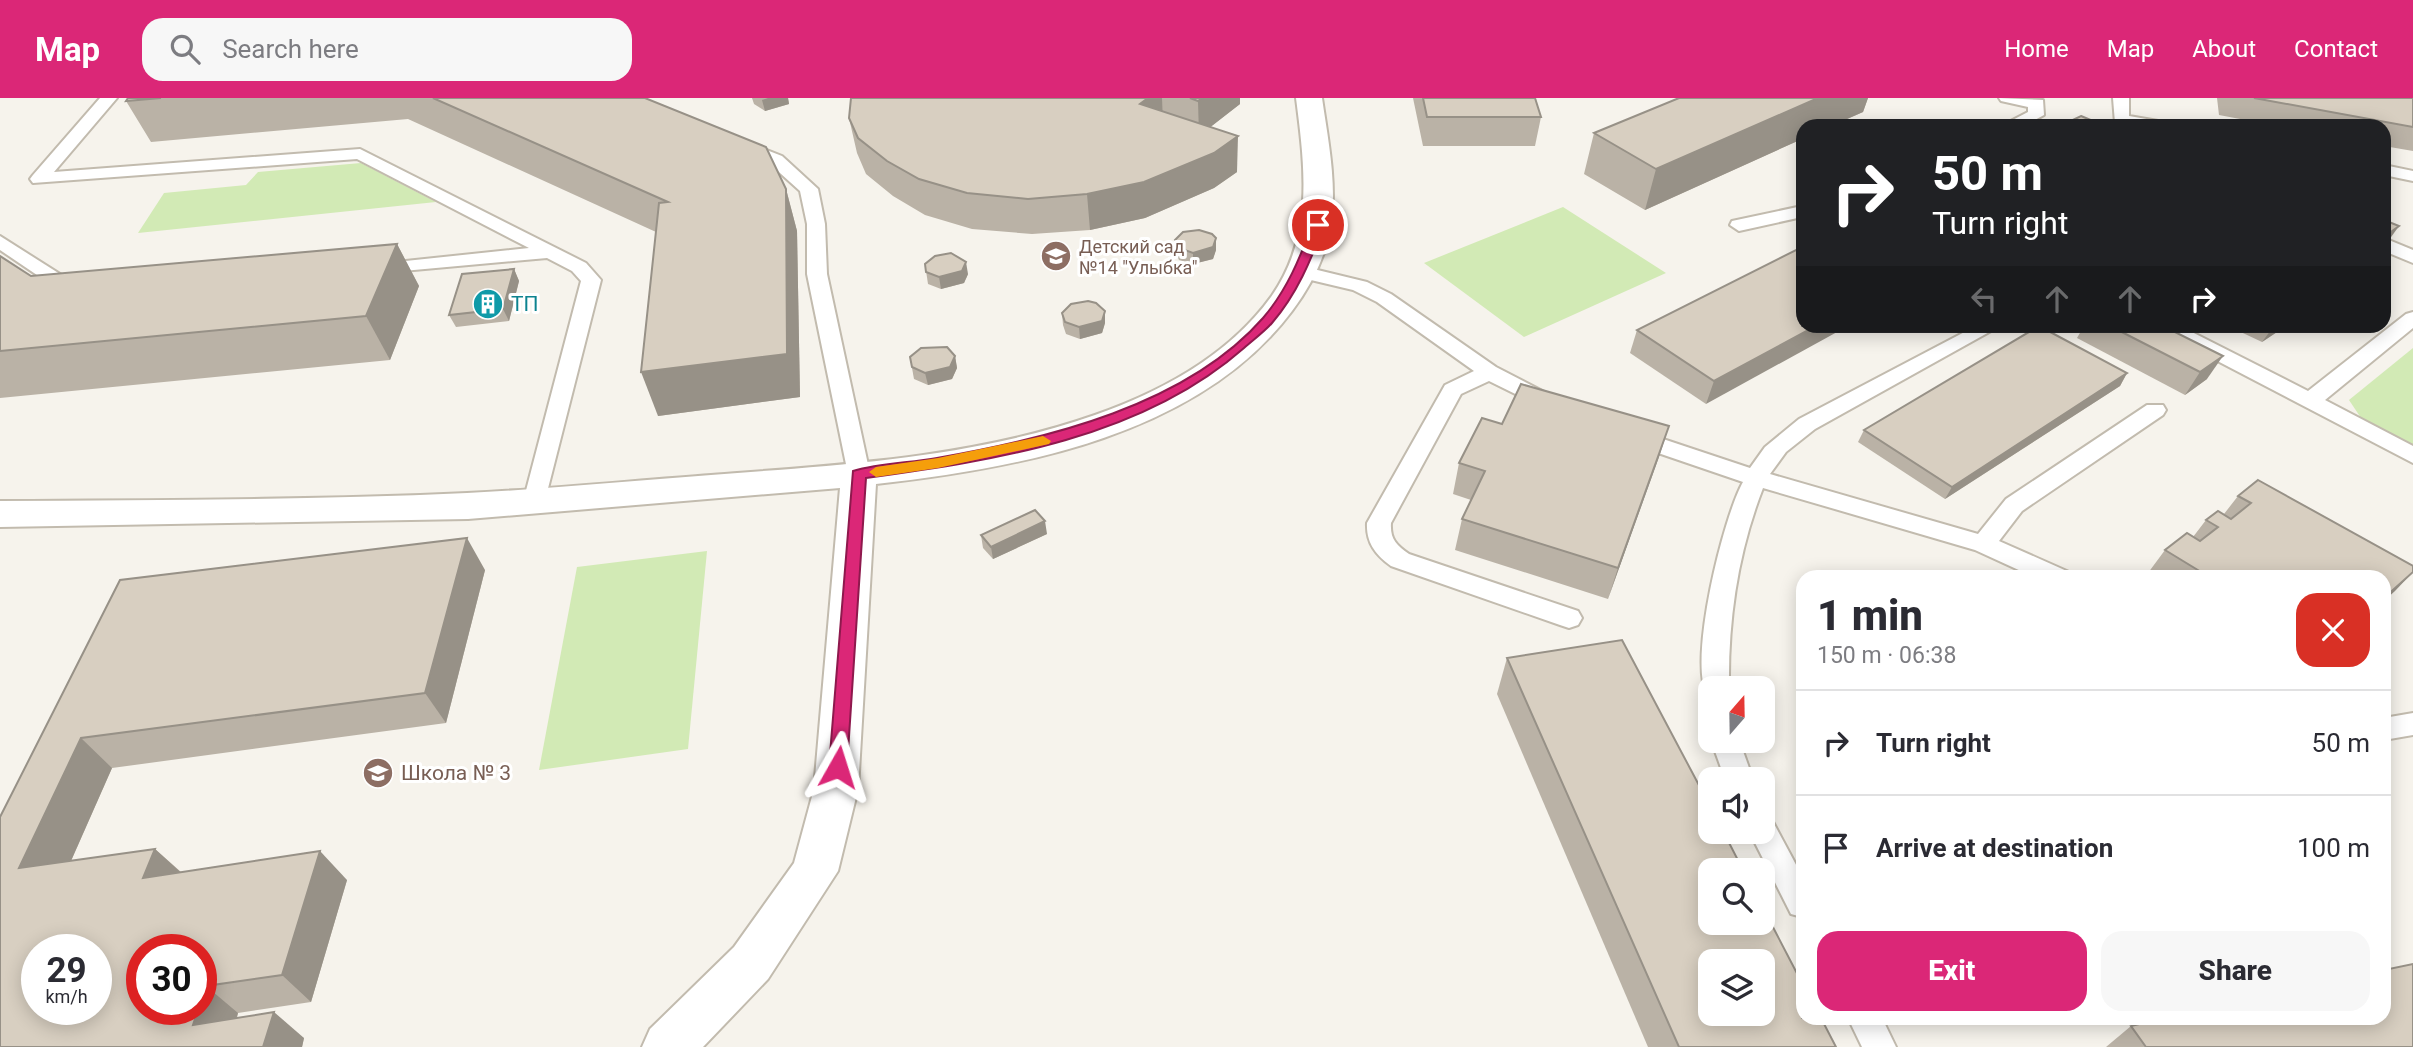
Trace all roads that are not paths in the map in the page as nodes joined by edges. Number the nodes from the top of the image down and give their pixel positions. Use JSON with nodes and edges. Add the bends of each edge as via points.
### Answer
{"nodes":[{"id":1,"x":109,"y":98,"type":"edge"},
{"id":2,"x":1309,"y":98,"type":"edge"},
{"id":3,"x":2007,"y":98,"type":"edge"},
{"id":4,"x":2121,"y":98,"type":"edge"},
{"id":5,"x":2026,"y":119,"type":"edge"},
{"id":6,"x":2121,"y":119,"type":"edge"},
{"id":7,"x":719,"y":135,"type":"edge"},
{"id":8,"x":2391,"y":171,"type":"edge"},
{"id":9,"x":2413,"y":176,"type":"edge"},
{"id":10,"x":1796,"y":213,"type":"edge"},
{"id":11,"x":1739,"y":225,"type":"dead end"},
{"id":12,"x":0,"y":242,"type":"edge"},
{"id":13,"x":2391,"y":247,"type":"edge"},
{"id":14,"x":550,"y":251,"type":"junction"},
{"id":15,"x":2413,"y":257,"type":"edge"},
{"id":16,"x":360,"y":272,"type":"edge"},
{"id":17,"x":1301,"y":272,"type":"junction"},
{"id":18,"x":88,"y":301,"type":"edge"},
{"id":19,"x":2413,"y":318,"type":"edge"},
{"id":20,"x":1977,"y":333,"type":"edge"},
{"id":21,"x":2179,"y":333,"type":"edge"},
{"id":22,"x":1489,"y":372,"type":"junction"},
{"id":23,"x":2311,"y":400,"type":"junction"},
{"id":24,"x":1567,"y":411,"type":"edge"},
{"id":25,"x":2155,"y":411,"type":"dead end"},
{"id":26,"x":1611,"y":428,"type":"edge"},
{"id":27,"x":2413,"y":455,"type":"edge"},
{"id":28,"x":859,"y":474,"type":"junction"},
{"id":29,"x":1755,"y":478,"type":"junction"},
{"id":30,"x":535,"y":502,"type":"junction"},
{"id":31,"x":0,"y":514,"type":"edge"},
{"id":32,"x":1983,"y":544,"type":"junction"},
{"id":33,"x":2042,"y":570,"type":"edge"},
{"id":34,"x":1570,"y":618,"type":"dead end"},
{"id":35,"x":1716,"y":676,"type":"edge"},
{"id":36,"x":2413,"y":724,"type":"edge"},
{"id":37,"x":2391,"y":728,"type":"edge"},
{"id":38,"x":1770,"y":844,"type":"edge"},
{"id":39,"x":1796,"y":893,"type":"edge"},
{"id":40,"x":1868,"y":1025,"type":"edge"},
{"id":41,"x":668,"y":1047,"type":"edge"},
{"id":42,"x":1880,"y":1047,"type":"edge"}],
"edges":[{"from":1,"to":14,"type":"lane","via":[[39,179],[360,154]]},
{"from":2,"to":17,"type":"street","via":[[1321,202]]},
{"from":3,"to":5,"type":"lane","via":[[2037,104],[2036,115]]},
{"from":4,"to":6,"type":"lane"},
{"from":7,"to":28,"type":"lane","via":[[776,160],[809,189],[816,224],[817,274]]},
{"from":8,"to":9,"type":"lane"},
{"from":10,"to":11,"type":"lane"},
{"from":12,"to":18,"type":"lane"},
{"from":13,"to":15,"type":"lane"},
{"from":14,"to":16,"type":"lane"},
{"from":14,"to":30,"type":"lane","via":[[579,267],[591,280]]},
{"from":17,"to":22,"type":"lane","via":[[1360,286],[1384,298]]},
{"from":17,"to":28,"type":"street","via":[[1267,321],[1241,346],[1209,372],[1161,400],[1058,438]]},
{"from":19,"to":23,"type":"lane"},
{"from":20,"to":29,"type":"lane","via":[[1807,424],[1784,442]]},
{"from":21,"to":23,"type":"lane"},
{"from":22,"to":24,"type":"lane"},
{"from":22,"to":34,"type":"lane","via":[[1453,390],[1379,523],[1377,536],[1400,560]]},
{"from":23,"to":27,"type":"lane"},
{"from":25,"to":32,"type":"lane","via":[[2014,505]]},
{"from":26,"to":29,"type":"lane"},
{"from":28,"to":30,"type":"street"},
{"from":28,"to":41,"type":"street","via":[[836,789],[815,871],[751,963]]},
{"from":29,"to":32,"type":"lane"},
{"from":29,"to":35,"type":"lane","via":[[1717,623]]},
{"from":30,"to":31,"type":"street"},
{"from":32,"to":33,"type":"lane"},
{"from":36,"to":37,"type":"lane"},
{"from":38,"to":39,"type":"lane"},
{"from":40,"to":42,"type":"lane"}]}
